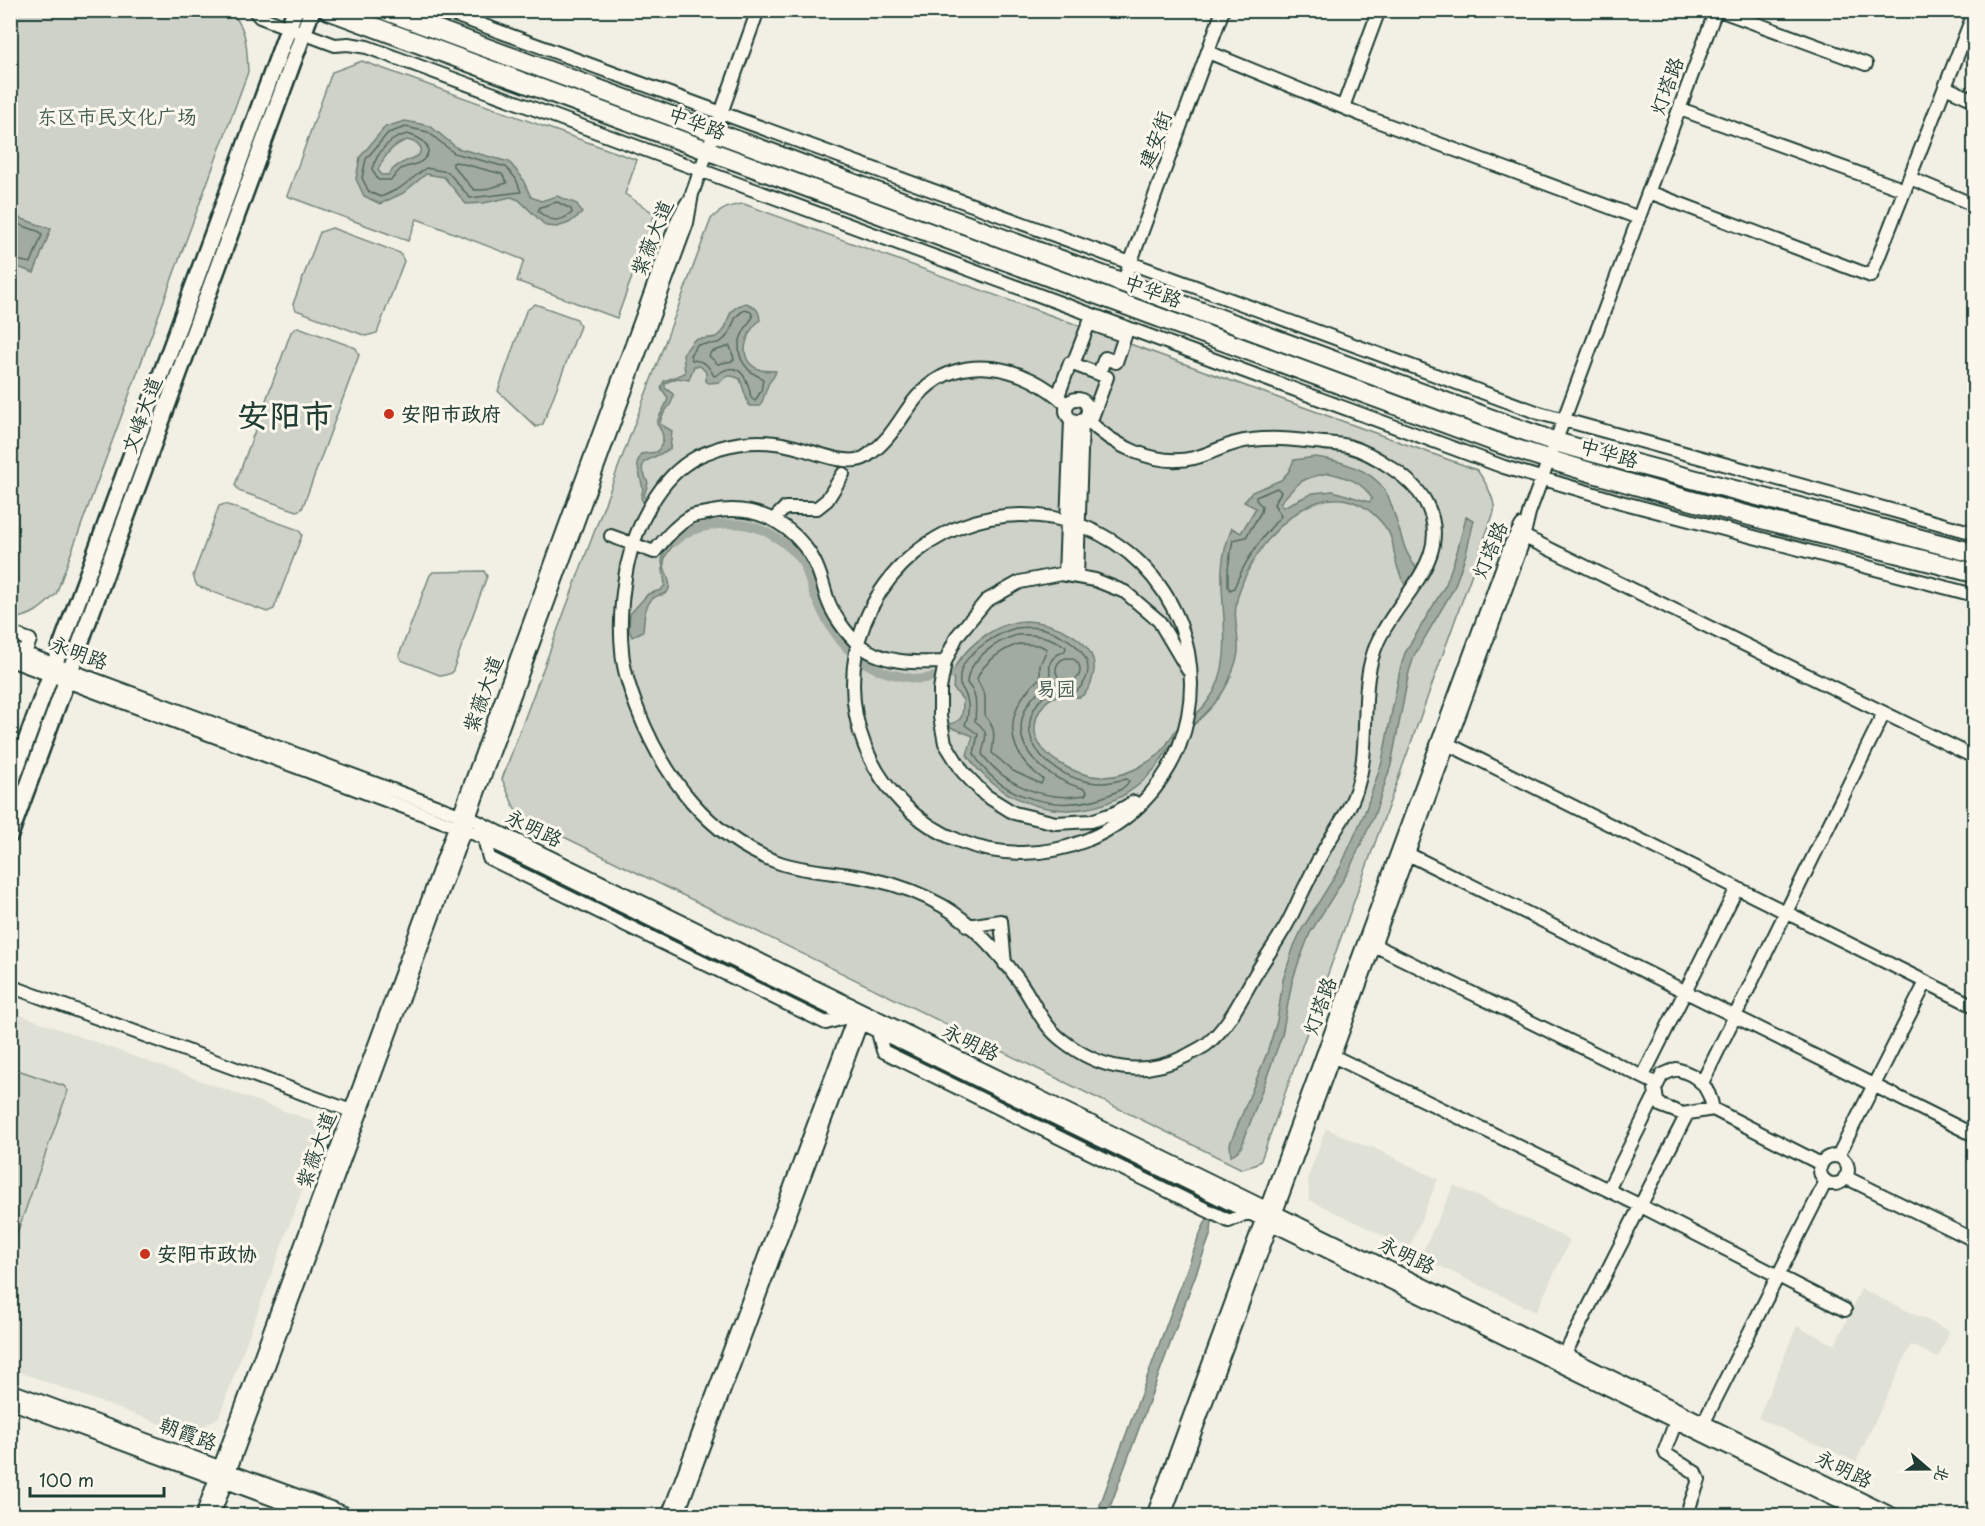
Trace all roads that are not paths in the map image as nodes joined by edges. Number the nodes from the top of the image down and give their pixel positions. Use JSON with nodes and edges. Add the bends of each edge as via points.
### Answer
{"nodes":[{"id":1,"x":254,"y":10,"type":"edge"},
{"id":2,"x":295,"y":10,"type":"edge"},
{"id":3,"x":312,"y":10,"type":"edge"},
{"id":4,"x":328,"y":10,"type":"edge"},
{"id":5,"x":384,"y":10,"type":"edge"},
{"id":6,"x":441,"y":10,"type":"edge"},
{"id":7,"x":759,"y":10,"type":"edge"},
{"id":8,"x":1223,"y":10,"type":"edge"},
{"id":9,"x":1379,"y":10,"type":"edge"},
{"id":10,"x":1718,"y":10,"type":"edge"},
{"id":11,"x":1974,"y":13,"type":"edge"},
{"id":12,"x":289,"y":28,"type":"junction"},
{"id":13,"x":303,"y":34,"type":"junction"},
{"id":14,"x":1208,"y":52,"type":"junction"},
{"id":15,"x":1866,"y":64,"type":"dead end"},
{"id":16,"x":1945,"y":87,"type":"junction"},
{"id":17,"x":1974,"y":100,"type":"edge"},
{"id":18,"x":1343,"y":107,"type":"junction"},
{"id":19,"x":1680,"y":109,"type":"junction"},
{"id":20,"x":721,"y":113,"type":"junction"},
{"id":21,"x":714,"y":132,"type":"junction"},
{"id":22,"x":708,"y":151,"type":"junction"},
{"id":23,"x":701,"y":170,"type":"junction"},
{"id":24,"x":1910,"y":178,"type":"junction"},
{"id":25,"x":1905,"y":190,"type":"junction"},
{"id":26,"x":1649,"y":192,"type":"junction"},
{"id":27,"x":1974,"y":205,"type":"edge"},
{"id":28,"x":1639,"y":218,"type":"junction"},
{"id":29,"x":1131,"y":263,"type":"junction"},
{"id":30,"x":1123,"y":284,"type":"junction"},
{"id":31,"x":1073,"y":364,"type":"junction"},
{"id":32,"x":1099,"y":373,"type":"junction"},
{"id":33,"x":1062,"y":401,"type":"junction"},
{"id":34,"x":1082,"y":420,"type":"junction"},
{"id":35,"x":1563,"y":420,"type":"junction"},
{"id":36,"x":1556,"y":441,"type":"junction"},
{"id":37,"x":1549,"y":460,"type":"junction"},
{"id":38,"x":843,"y":474,"type":"dead end"},
{"id":39,"x":1542,"y":478,"type":"junction"},
{"id":40,"x":1529,"y":513,"type":"junction"},
{"id":41,"x":772,"y":520,"type":"junction"},
{"id":42,"x":1073,"y":524,"type":"junction"},
{"id":43,"x":1974,"y":532,"type":"edge"},
{"id":44,"x":611,"y":536,"type":"dead end"},
{"id":45,"x":1523,"y":536,"type":"junction"},
{"id":46,"x":632,"y":544,"type":"junction"},
{"id":47,"x":1974,"y":553,"type":"edge"},
{"id":48,"x":1974,"y":573,"type":"edge"},
{"id":49,"x":1071,"y":576,"type":"junction"},
{"id":50,"x":1974,"y":595,"type":"edge"},
{"id":51,"x":10,"y":633,"type":"edge"},
{"id":52,"x":859,"y":644,"type":"junction"},
{"id":53,"x":10,"y":648,"type":"edge"},
{"id":54,"x":25,"y":653,"type":"junction"},
{"id":55,"x":10,"y":660,"type":"edge"},
{"id":56,"x":53,"y":670,"type":"junction"},
{"id":57,"x":943,"y":671,"type":"junction"},
{"id":58,"x":1189,"y":671,"type":"junction"},
{"id":59,"x":69,"y":676,"type":"junction"},
{"id":60,"x":1884,"y":713,"type":"junction"},
{"id":61,"x":1448,"y":744,"type":"junction"},
{"id":62,"x":1968,"y":754,"type":"dead end"},
{"id":63,"x":10,"y":785,"type":"edge"},
{"id":64,"x":1153,"y":789,"type":"junction"},
{"id":65,"x":462,"y":822,"type":"junction"},
{"id":66,"x":10,"y":835,"type":"edge"},
{"id":67,"x":1408,"y":854,"type":"junction"},
{"id":68,"x":1737,"y":888,"type":"junction"},
{"id":69,"x":1786,"y":912,"type":"junction"},
{"id":70,"x":968,"y":926,"type":"junction"},
{"id":71,"x":1374,"y":945,"type":"junction"},
{"id":72,"x":1006,"y":965,"type":"junction"},
{"id":73,"x":1926,"y":982,"type":"junction"},
{"id":74,"x":10,"y":986,"type":"edge"},
{"id":75,"x":1685,"y":991,"type":"junction"},
{"id":76,"x":1974,"y":1006,"type":"edge"},
{"id":77,"x":1735,"y":1016,"type":"junction"},
{"id":78,"x":854,"y":1020,"type":"junction"},
{"id":79,"x":1333,"y":1056,"type":"junction"},
{"id":80,"x":1643,"y":1076,"type":"junction"},
{"id":81,"x":1702,"y":1083,"type":"junction"},
{"id":82,"x":1874,"y":1085,"type":"junction"},
{"id":83,"x":1657,"y":1089,"type":"junction"},
{"id":84,"x":1713,"y":1109,"type":"junction"},
{"id":85,"x":351,"y":1111,"type":"junction"},
{"id":86,"x":1687,"y":1114,"type":"junction"},
{"id":87,"x":1974,"y":1135,"type":"edge"},
{"id":88,"x":1838,"y":1156,"type":"junction"},
{"id":89,"x":1821,"y":1164,"type":"junction"},
{"id":90,"x":1845,"y":1177,"type":"junction"},
{"id":91,"x":1826,"y":1181,"type":"junction"},
{"id":92,"x":1608,"y":1190,"type":"junction"},
{"id":93,"x":1641,"y":1206,"type":"junction"},
{"id":94,"x":1269,"y":1216,"type":"junction"},
{"id":95,"x":1974,"y":1240,"type":"edge"},
{"id":96,"x":1778,"y":1276,"type":"junction"},
{"id":97,"x":1845,"y":1310,"type":"dead end"},
{"id":98,"x":1565,"y":1354,"type":"junction"},
{"id":99,"x":10,"y":1390,"type":"edge"},
{"id":100,"x":10,"y":1402,"type":"edge"},
{"id":101,"x":1676,"y":1421,"type":"junction"},
{"id":102,"x":1704,"y":1422,"type":"junction"},
{"id":103,"x":223,"y":1474,"type":"junction"},
{"id":104,"x":202,"y":1515,"type":"edge"},
{"id":105,"x":213,"y":1515,"type":"edge"},
{"id":106,"x":318,"y":1515,"type":"edge"},
{"id":107,"x":352,"y":1515,"type":"edge"},
{"id":108,"x":668,"y":1515,"type":"edge"},
{"id":109,"x":677,"y":1515,"type":"edge"},
{"id":110,"x":1153,"y":1515,"type":"edge"},
{"id":111,"x":1164,"y":1515,"type":"edge"},
{"id":112,"x":1686,"y":1515,"type":"edge"},
{"id":113,"x":1868,"y":1515,"type":"edge"},
{"id":114,"x":1895,"y":1515,"type":"edge"}],
"edges":[{"from":1,"to":12,"type":"street","via":[[260,17]]},
{"from":2,"to":12,"type":"main road","name":"文峰大道"},
{"from":3,"to":13,"type":"main road","name":"文峰大道"},
{"from":4,"to":22,"type":"highway","name":"中华路"},
{"from":5,"to":21,"type":"highway","name":"中华路"},
{"from":6,"to":20,"type":"street"},
{"from":7,"to":20,"type":"street","name":"紫薇大道"},
{"from":8,"to":14,"type":"street","name":"建安街"},
{"from":9,"to":18,"type":"street"},
{"from":10,"to":15,"type":"street"},
{"from":10,"to":19,"type":"street","name":"灯塔路"},
{"from":11,"to":16,"type":"street"},
{"from":12,"to":13,"type":"street"},
{"from":12,"to":56,"type":"main road","name":"文峰大道"},
{"from":13,"to":23,"type":"street","via":[[335,45],[368,47]]},
{"from":13,"to":59,"type":"main road","name":"文峰大道"},
{"from":14,"to":18,"type":"street"},
{"from":14,"to":29,"type":"street","name":"建安街"},
{"from":16,"to":17,"type":"street"},
{"from":16,"to":24,"type":"street"},
{"from":18,"to":28,"type":"street"},
{"from":19,"to":25,"type":"street"},
{"from":19,"to":26,"type":"street","name":"灯塔路"},
{"from":20,"to":21,"type":"street","name":"紫薇大道"},
{"from":20,"to":29,"type":"street"},
{"from":21,"to":22,"type":"street","name":"紫薇大道"},
{"from":21,"to":30,"type":"highway","name":"中华路"},
{"from":22,"to":23,"type":"street","name":"紫薇大道"},
{"from":22,"to":37,"type":"highway","name":"中华路"},
{"from":23,"to":39,"type":"street","via":[[1492,463]]},
{"from":23,"to":65,"type":"street","name":"紫薇大道","via":[[678,219]]},
{"from":24,"to":25,"type":"street"},
{"from":24,"to":27,"type":"street"},
{"from":25,"to":26,"type":"street","via":[[1871,276]]},
{"from":26,"to":28,"type":"street","name":"灯塔路"},
{"from":28,"to":35,"type":"street","name":"灯塔路"},
{"from":29,"to":30,"type":"street","name":"建安街"},
{"from":29,"to":35,"type":"street"},
{"from":30,"to":36,"type":"highway","name":"中华路"},
{"from":31,"to":32,"type":"street"},
{"from":31,"to":32,"type":"street","via":[[1089,323],[1125,336],[1116,362],[1105,357]]},
{"from":31,"to":33,"type":"street","via":[[1070,363]]},
{"from":32,"to":34,"type":"street","via":[[1107,377]]},
{"from":33,"to":34,"type":"street","via":[[1066,413]]},
{"from":33,"to":34,"type":"street","via":[[1080,398],[1087,403],[1089,411]]},
{"from":33,"to":46,"type":"street","via":[[1040,383],[1013,372],[985,367],[962,369],[939,377],[918,397],[884,444],[862,459],[838,459],[786,444],[749,441],[724,447],[696,457],[676,472],[654,499]]},
{"from":34,"to":42,"type":"street"},
{"from":34,"to":72,"type":"street","via":[[1119,445],[1157,459],[1190,460],[1244,440],[1287,438],[1347,446],[1378,460],[1409,482],[1427,503],[1435,534],[1433,552],[1377,644],[1367,681],[1360,780],[1348,811],[1231,1018],[1205,1046],[1170,1064],[1139,1070],[1101,1063],[1061,1039],[1038,1014]]},
{"from":35,"to":36,"type":"street","name":"灯塔路"},
{"from":35,"to":43,"type":"street"},
{"from":36,"to":37,"type":"street","name":"灯塔路"},
{"from":36,"to":47,"type":"highway","name":"中华路"},
{"from":37,"to":39,"type":"street","name":"灯塔路"},
{"from":37,"to":48,"type":"highway","name":"中华路"},
{"from":38,"to":41,"type":"street","via":[[827,500],[817,508],[785,508]]},
{"from":39,"to":40,"type":"street","name":"灯塔路"},
{"from":39,"to":50,"type":"street"},
{"from":40,"to":45,"type":"street","name":"灯塔路"},
{"from":40,"to":94,"type":"street","name":"灯塔路","via":[[1511,544]]},
{"from":41,"to":46,"type":"street","via":[[740,510],[722,510],[692,516],[654,552]]},
{"from":41,"to":52,"type":"street","via":[[788,528],[809,552],[827,600]]},
{"from":42,"to":49,"type":"street"},
{"from":42,"to":52,"type":"street","via":[[1058,518],[1017,516],[980,520],[926,544],[877,596]]},
{"from":42,"to":58,"type":"street","via":[[1101,534],[1132,554],[1153,577],[1181,628]]},
{"from":44,"to":46,"type":"street"},
{"from":45,"to":60,"type":"street"},
{"from":45,"to":61,"type":"street","name":"灯塔路"},
{"from":46,"to":70,"type":"street","via":[[621,614],[627,676],[647,733],[666,770],[692,804],[737,842],[782,863],[876,880],[921,894],[953,912]]},
{"from":49,"to":57,"type":"street","via":[[1020,582],[986,601],[957,636]]},
{"from":49,"to":58,"type":"street","via":[[1095,579],[1125,592],[1159,621]]},
{"from":51,"to":54,"type":"street","via":[[30,640]]},
{"from":52,"to":57,"type":"street","via":[[886,658]]},
{"from":52,"to":64,"type":"street","via":[[851,681],[859,734],[870,758],[902,804],[950,836],[974,846],[1026,856],[1055,854],[1124,819]]},
{"from":53,"to":54,"type":"street","name":"永明路"},
{"from":54,"to":56,"type":"street","name":"永明路"},
{"from":55,"to":56,"type":"street","name":"永明路"},
{"from":56,"to":59,"type":"street","name":"永明路"},
{"from":56,"to":63,"type":"main road","name":"文峰大道"},
{"from":57,"to":64,"type":"street","via":[[940,717],[945,743],[963,772],[985,795],[1014,813],[1056,823],[1091,821],[1115,813]]},
{"from":58,"to":64,"type":"street","via":[[1183,736]]},
{"from":59,"to":65,"type":"street","name":"永明路"},
{"from":59,"to":66,"type":"main road","name":"文峰大道"},
{"from":60,"to":62,"type":"street"},
{"from":60,"to":69,"type":"street"},
{"from":61,"to":67,"type":"street","name":"灯塔路"},
{"from":61,"to":68,"type":"street"},
{"from":65,"to":78,"type":"street","name":"永明路","via":[[484,838]]},
{"from":65,"to":85,"type":"street","name":"紫薇大道"},
{"from":65,"to":94,"type":"street","name":"永明路"},
{"from":65,"to":103,"type":"street","name":"紫薇大道"},
{"from":67,"to":71,"type":"street","name":"灯塔路"},
{"from":67,"to":75,"type":"street"},
{"from":68,"to":69,"type":"street"},
{"from":68,"to":75,"type":"street"},
{"from":69,"to":73,"type":"street"},
{"from":69,"to":77,"type":"street"},
{"from":70,"to":72,"type":"street"},
{"from":70,"to":72,"type":"street","via":[[1000,921]]},
{"from":71,"to":79,"type":"street","name":"灯塔路"},
{"from":71,"to":80,"type":"street"},
{"from":73,"to":76,"type":"street"},
{"from":73,"to":82,"type":"street"},
{"from":74,"to":85,"type":"street"},
{"from":75,"to":77,"type":"street"},
{"from":75,"to":80,"type":"street"},
{"from":77,"to":81,"type":"street"},
{"from":77,"to":82,"type":"street"},
{"from":78,"to":94,"type":"street","name":"永明路","via":[[1249,1212]]},
{"from":78,"to":108,"type":"street"},
{"from":78,"to":109,"type":"street"},
{"from":79,"to":92,"type":"street"},
{"from":79,"to":94,"type":"street","name":"灯塔路"},
{"from":80,"to":83,"type":"street"},
{"from":81,"to":83,"type":"street","via":[[1676,1069],[1662,1075]]},
{"from":81,"to":84,"type":"street","via":[[1710,1092]]},
{"from":82,"to":87,"type":"street"},
{"from":82,"to":88,"type":"street"},
{"from":83,"to":86,"type":"street","via":[[1657,1101],[1662,1106]]},
{"from":83,"to":92,"type":"street"},
{"from":84,"to":86,"type":"street"},
{"from":84,"to":89,"type":"street"},
{"from":85,"to":103,"type":"street","name":"紫薇大道"},
{"from":86,"to":93,"type":"street"},
{"from":88,"to":89,"type":"street","via":[[1829,1156]]},
{"from":88,"to":90,"type":"street","via":[[1847,1166]]},
{"from":89,"to":91,"type":"street"},
{"from":90,"to":91,"type":"street","via":[[1837,1183]]},
{"from":90,"to":95,"type":"street"},
{"from":91,"to":96,"type":"street"},
{"from":92,"to":93,"type":"street"},
{"from":93,"to":96,"type":"street"},
{"from":93,"to":98,"type":"street"},
{"from":94,"to":98,"type":"street","name":"永明路"},
{"from":94,"to":101,"type":"street","name":"永明路"},
{"from":94,"to":110,"type":"street","name":"灯塔路"},
{"from":94,"to":111,"type":"street","name":"灯塔路"},
{"from":96,"to":97,"type":"street"},
{"from":96,"to":102,"type":"street"},
{"from":98,"to":102,"type":"street","name":"永明路"},
{"from":99,"to":103,"type":"street","name":"朝霞路"},
{"from":100,"to":103,"type":"street","name":"朝霞路"},
{"from":101,"to":112,"type":"street","via":[[1666,1454],[1696,1473],[1699,1480]]},
{"from":101,"to":113,"type":"street","name":"永明路"},
{"from":102,"to":114,"type":"street","name":"永明路"},
{"from":103,"to":104,"type":"street","name":"紫薇大道"},
{"from":103,"to":105,"type":"street","name":"紫薇大道"},
{"from":103,"to":106,"type":"street","name":"朝霞路"},
{"from":103,"to":107,"type":"street","name":"朝霞路"}]}
